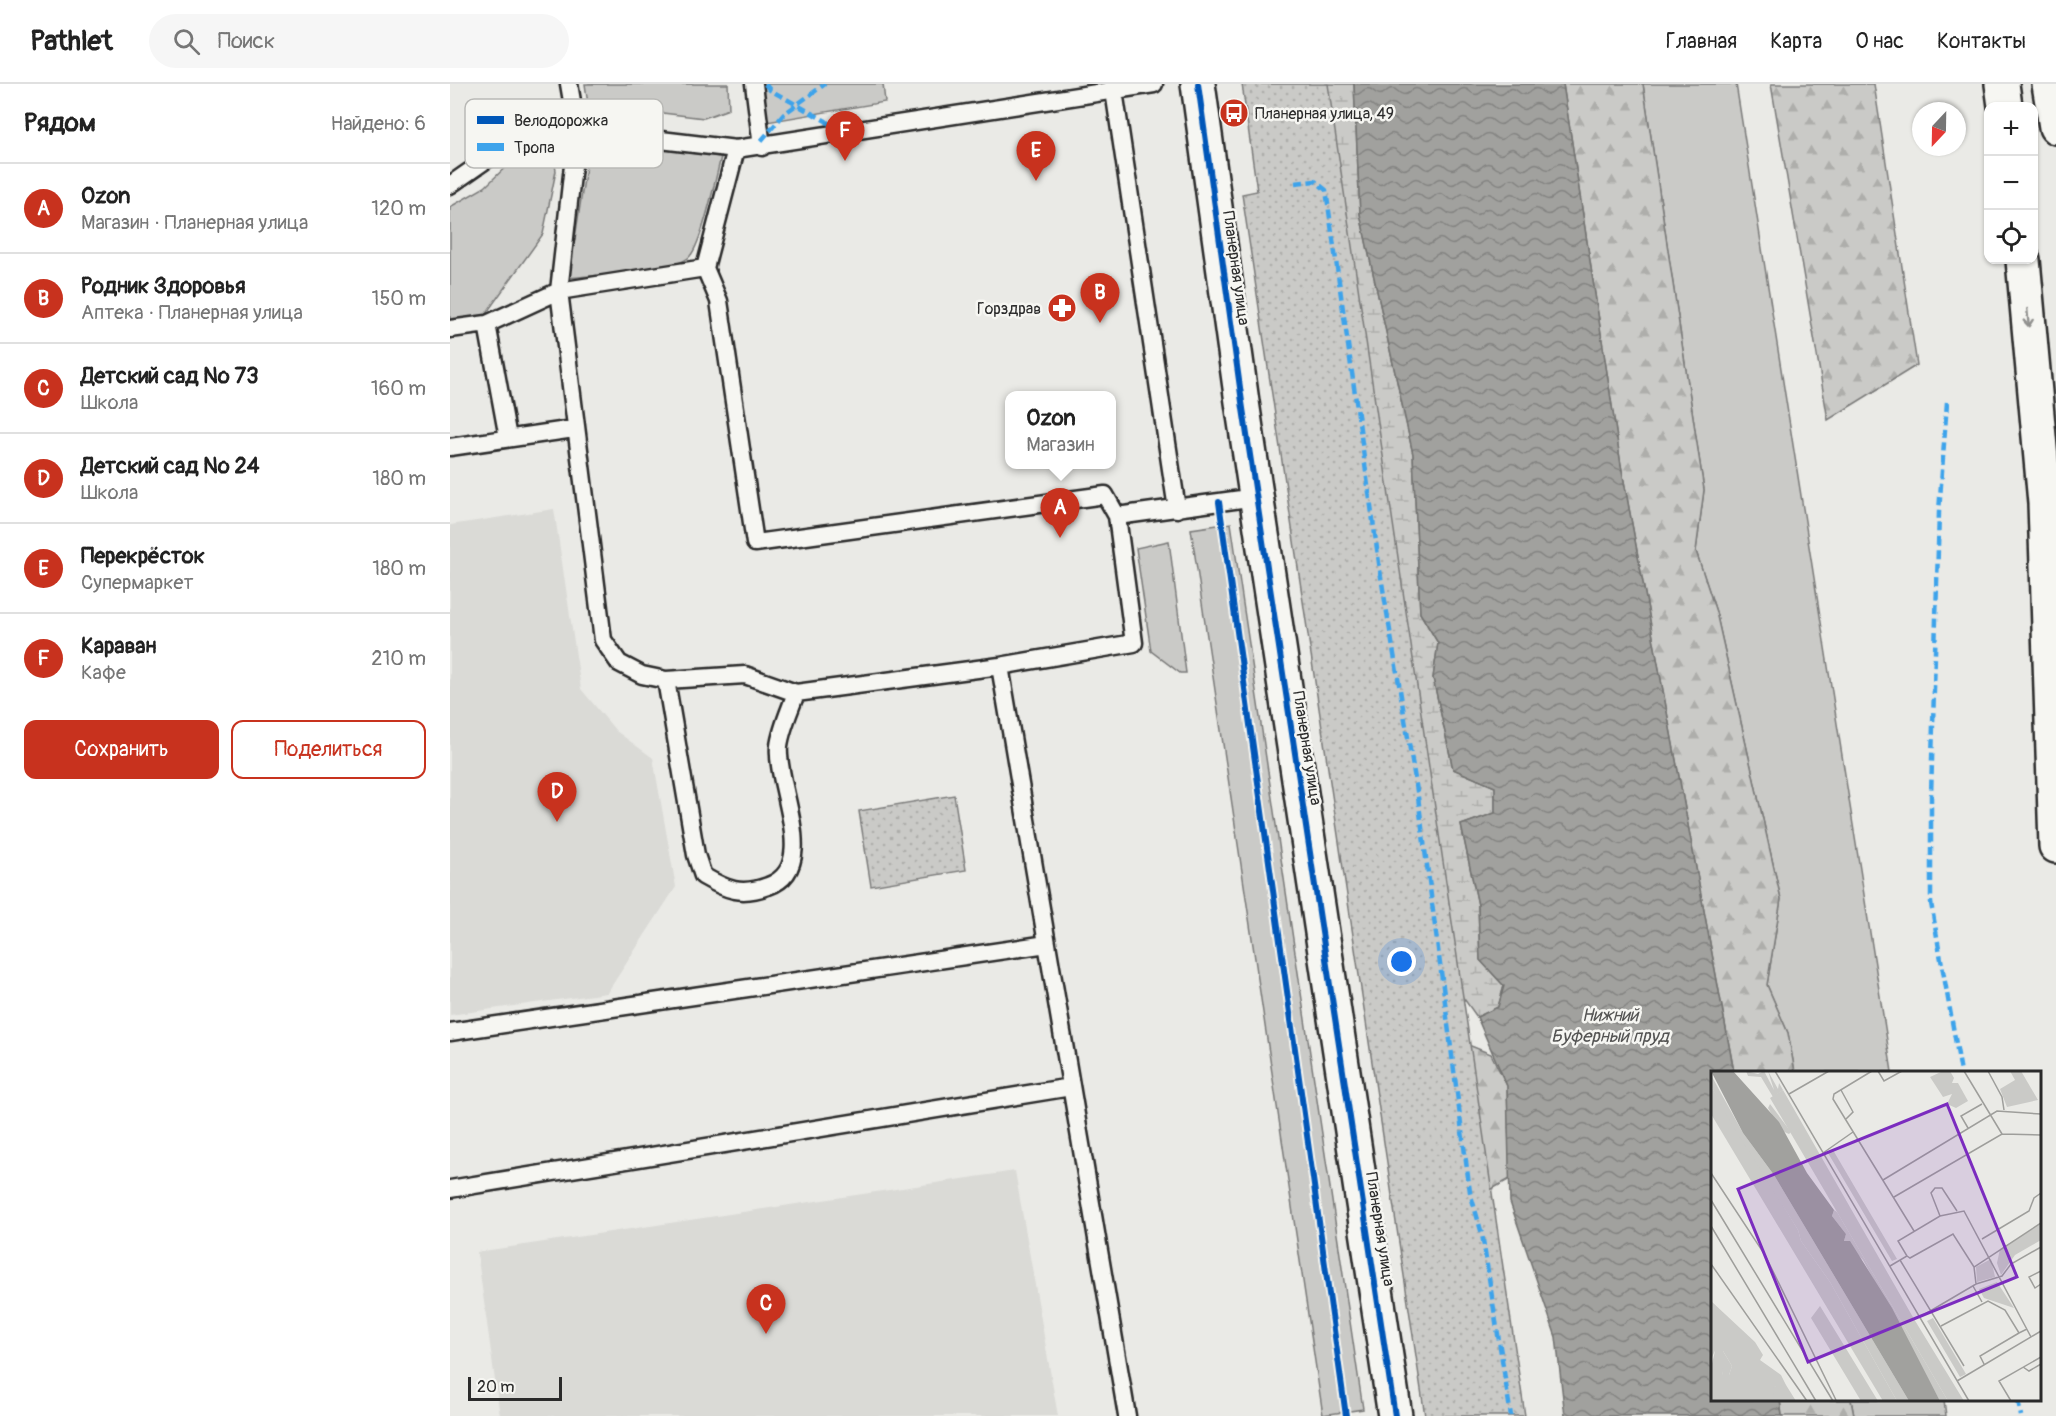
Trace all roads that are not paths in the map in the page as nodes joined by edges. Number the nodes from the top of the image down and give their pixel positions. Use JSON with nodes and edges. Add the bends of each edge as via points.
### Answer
{"nodes":[{"id":1,"x":569,"y":84,"type":"edge"},
{"id":2,"x":754,"y":84,"type":"edge"},
{"id":3,"x":1154,"y":84,"type":"edge"},
{"id":4,"x":1198,"y":84,"type":"edge"},
{"id":5,"x":2002,"y":84,"type":"edge"},
{"id":6,"x":2049,"y":84,"type":"edge"},
{"id":7,"x":1114,"y":87,"type":"edge"},
{"id":8,"x":572,"y":99,"type":"edge"},
{"id":9,"x":2004,"y":102,"type":"edge"},
{"id":10,"x":2056,"y":127,"type":"edge"},
{"id":11,"x":663,"y":140,"type":"edge"},
{"id":12,"x":762,"y":147,"type":"junction"},
{"id":13,"x":736,"y":149,"type":"junction"},
{"id":14,"x":474,"y":168,"type":"edge"},
{"id":15,"x":573,"y":168,"type":"edge"},
{"id":16,"x":450,"y":185,"type":"edge"},
{"id":17,"x":2023,"y":264,"type":"edge"},
{"id":18,"x":705,"y":268,"type":"junction"},
{"id":19,"x":559,"y":291,"type":"junction"},
{"id":20,"x":487,"y":324,"type":"junction"},
{"id":21,"x":450,"y":329,"type":"edge"},
{"id":22,"x":574,"y":429,"type":"junction"},
{"id":23,"x":508,"y":438,"type":"junction"},
{"id":24,"x":450,"y":447,"type":"edge"},
{"id":25,"x":1256,"y":497,"type":"junction"},
{"id":26,"x":1177,"y":509,"type":"junction"},
{"id":27,"x":1117,"y":516,"type":"junction"},
{"id":28,"x":1000,"y":666,"type":"junction"},
{"id":29,"x":666,"y":680,"type":"junction"},
{"id":30,"x":796,"y":693,"type":"junction"},
{"id":31,"x":2056,"y":846,"type":"edge"},
{"id":32,"x":1047,"y":944,"type":"junction"},
{"id":33,"x":450,"y":1032,"type":"edge"},
{"id":34,"x":1071,"y":1087,"type":"junction"},
{"id":35,"x":450,"y":1189,"type":"edge"},
{"id":36,"x":1127,"y":1416,"type":"edge"},
{"id":37,"x":1395,"y":1416,"type":"edge"}],
"edges":[{"from":1,"to":8,"type":"lane"},
{"from":2,"to":12,"type":"lane"},
{"from":3,"to":7,"type":"lane"},
{"from":4,"to":25,"type":"main road","name":"Планерная улица"},
{"from":5,"to":9,"type":"main road"},
{"from":6,"to":10,"type":"main road"},
{"from":7,"to":12,"type":"lane"},
{"from":7,"to":26,"type":"lane"},
{"from":11,"to":13,"type":"lane"},
{"from":12,"to":13,"type":"lane"},
{"from":13,"to":18,"type":"lane"},
{"from":14,"to":16,"type":"lane"},
{"from":15,"to":19,"type":"lane"},
{"from":17,"to":31,"type":"main road","one_way":true,"via":[[2045,502]]},
{"from":18,"to":19,"type":"lane"},
{"from":18,"to":27,"type":"lane","via":[[719,301],[755,543],[1105,495]]},
{"from":19,"to":20,"type":"lane"},
{"from":19,"to":22,"type":"lane"},
{"from":20,"to":21,"type":"lane"},
{"from":20,"to":23,"type":"lane"},
{"from":22,"to":23,"type":"lane"},
{"from":22,"to":29,"type":"lane","via":[[603,640],[619,663],[642,675]]},
{"from":23,"to":24,"type":"lane"},
{"from":25,"to":26,"type":"lane"},
{"from":25,"to":37,"type":"main road","name":"Планерная улица"},
{"from":26,"to":27,"type":"lane"},
{"from":27,"to":28,"type":"lane","via":[[1134,643]]},
{"from":28,"to":30,"type":"lane"},
{"from":28,"to":32,"type":"lane"},
{"from":29,"to":30,"type":"lane","via":[[745,675]]},
{"from":29,"to":30,"type":"lane","via":[[703,876],[725,888],[751,892],[774,884],[790,869],[795,848],[779,747]]},
{"from":32,"to":33,"type":"lane"},
{"from":32,"to":34,"type":"lane"},
{"from":34,"to":35,"type":"lane"},
{"from":34,"to":36,"type":"lane"}]}
